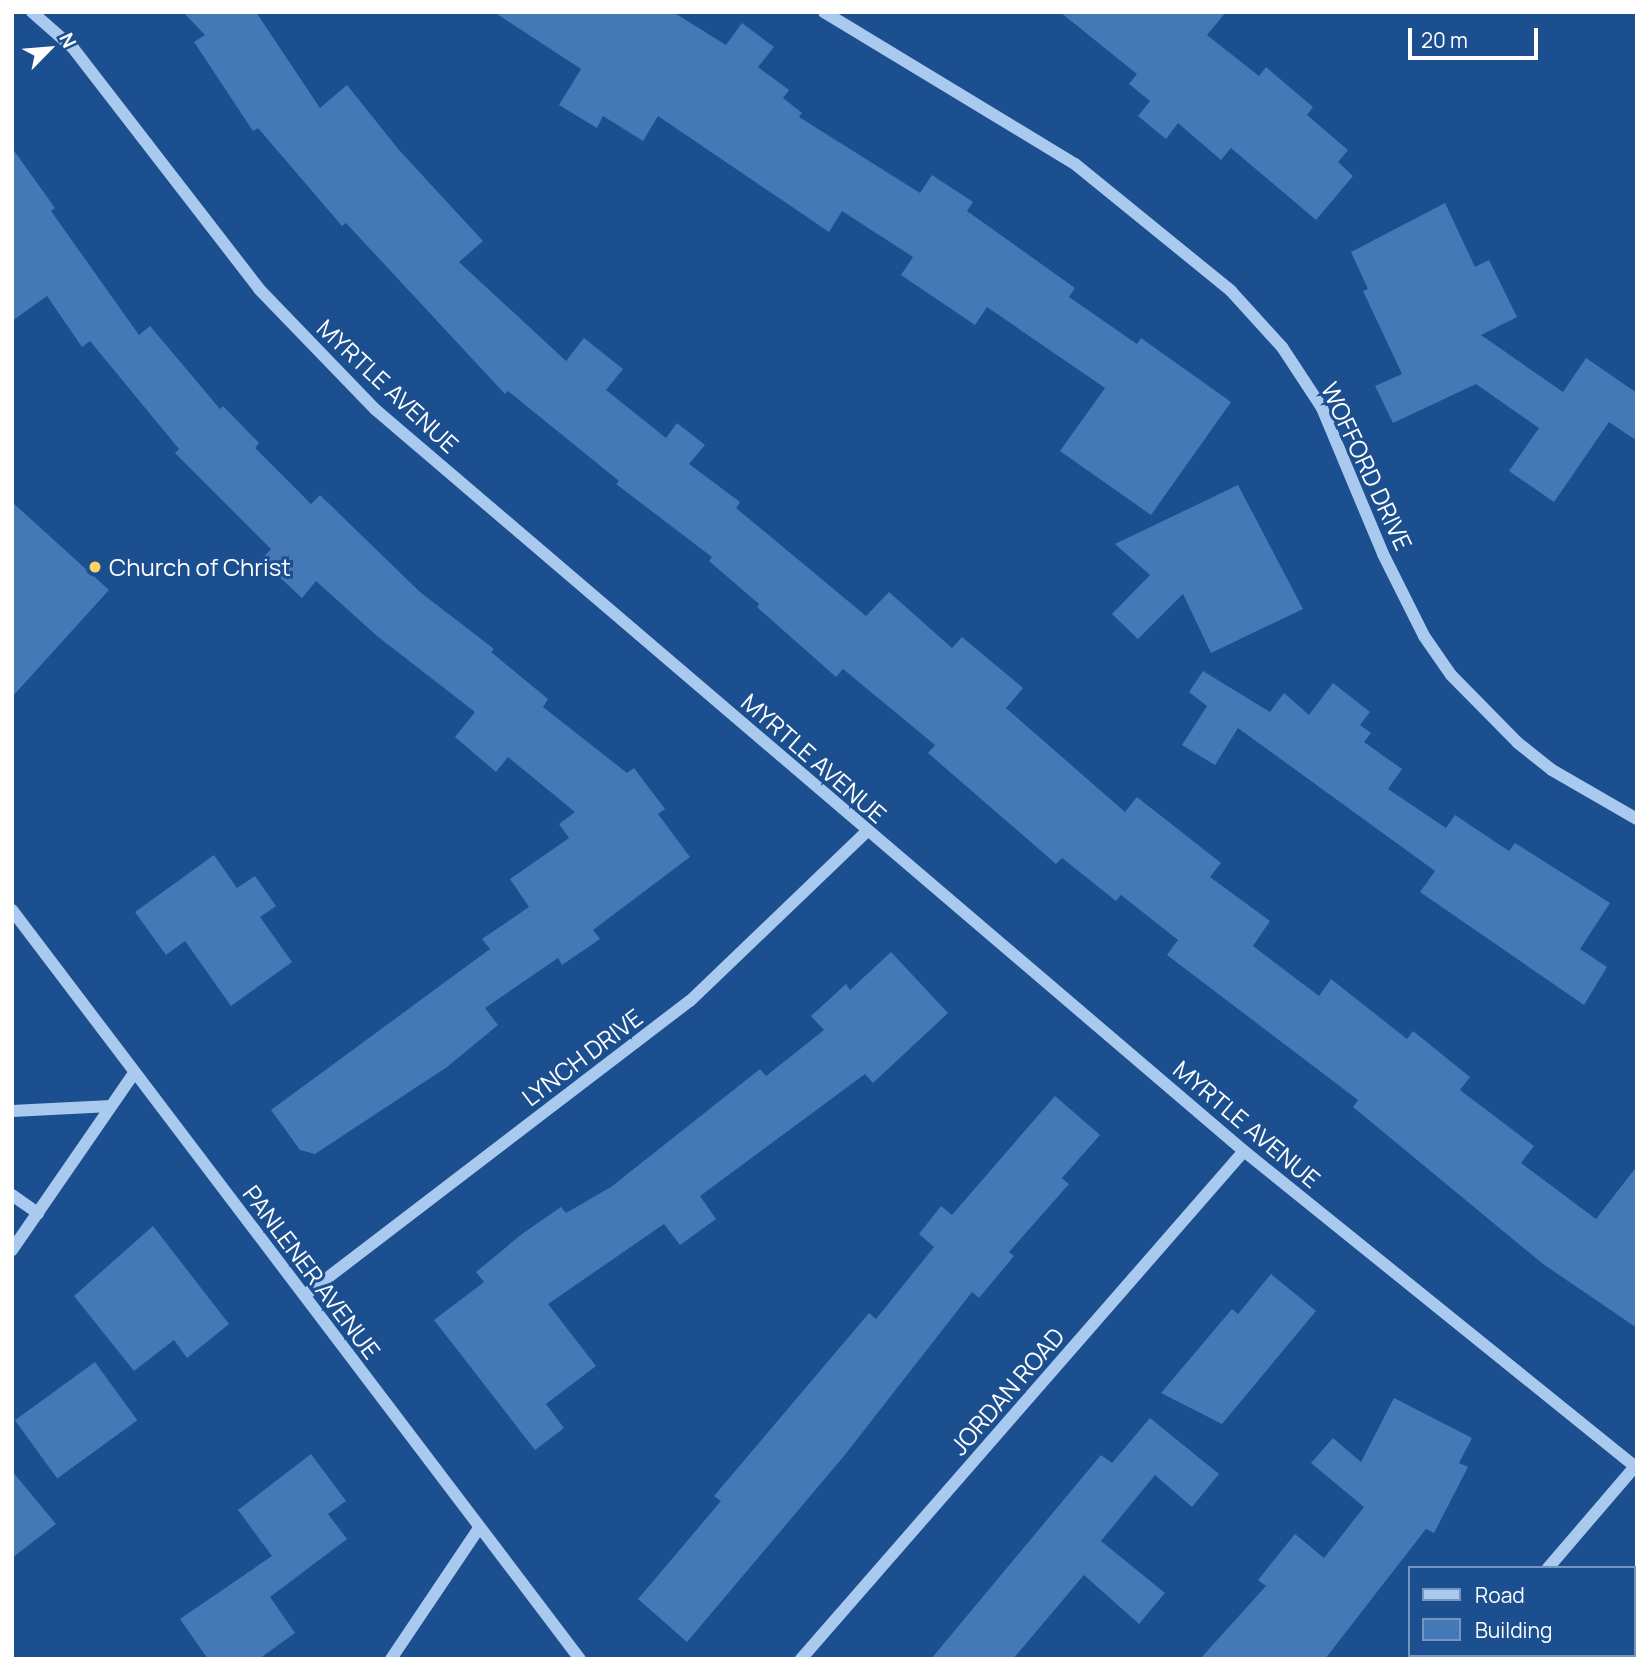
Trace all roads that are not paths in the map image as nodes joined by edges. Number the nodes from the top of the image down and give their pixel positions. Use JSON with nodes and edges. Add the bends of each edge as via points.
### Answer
{"nodes":[{"id":1,"x":33,"y":12,"type":"edge"},
{"id":2,"x":824,"y":12,"type":"edge"},
{"id":3,"x":1637,"y":819,"type":"edge"},
{"id":4,"x":867,"y":831,"type":"junction"},
{"id":5,"x":12,"y":910,"type":"edge"},
{"id":6,"x":134,"y":1073,"type":"junction"},
{"id":7,"x":111,"y":1106,"type":"junction"},
{"id":8,"x":12,"y":1111,"type":"edge"},
{"id":9,"x":1244,"y":1151,"type":"junction"},
{"id":10,"x":12,"y":1195,"type":"edge"},
{"id":11,"x":38,"y":1213,"type":"junction"},
{"id":12,"x":12,"y":1250,"type":"edge"},
{"id":13,"x":305,"y":1295,"type":"junction"},
{"id":14,"x":1636,"y":1466,"type":"edge"},
{"id":15,"x":479,"y":1528,"type":"junction"},
{"id":16,"x":1550,"y":1566,"type":"edge"},
{"id":17,"x":391,"y":1659,"type":"edge"},
{"id":18,"x":580,"y":1659,"type":"edge"},
{"id":19,"x":801,"y":1659,"type":"edge"}],
"edges":[{"from":1,"to":4,"type":"street","name":"MYRTLE AVENUE","via":[[73,48],[259,289],[376,410]]},
{"from":2,"to":3,"type":"street","name":"WOFFORD DRIVE","via":[[1075,164],[1231,291],[1282,347],[1322,408],[1383,554],[1424,636],[1451,675],[1518,744],[1552,770]]},
{"from":4,"to":9,"type":"street","name":"MYRTLE AVENUE"},
{"from":4,"to":13,"type":"street","name":"LYNCH DRIVE","via":[[690,1000]]},
{"from":5,"to":6,"type":"street","name":"PANLENER AVENUE"},
{"from":6,"to":7,"type":"street"},
{"from":6,"to":13,"type":"street","name":"PANLENER AVENUE"},
{"from":7,"to":8,"type":"street"},
{"from":7,"to":11,"type":"street"},
{"from":9,"to":14,"type":"street","name":"MYRTLE AVENUE"},
{"from":9,"to":19,"type":"street","name":"JORDAN ROAD"},
{"from":10,"to":11,"type":"street"},
{"from":11,"to":12,"type":"street"},
{"from":13,"to":15,"type":"street","name":"PANLENER AVENUE"},
{"from":14,"to":16,"type":"street"},
{"from":15,"to":17,"type":"street"},
{"from":15,"to":18,"type":"street","name":"PANLENER AVENUE"}]}
